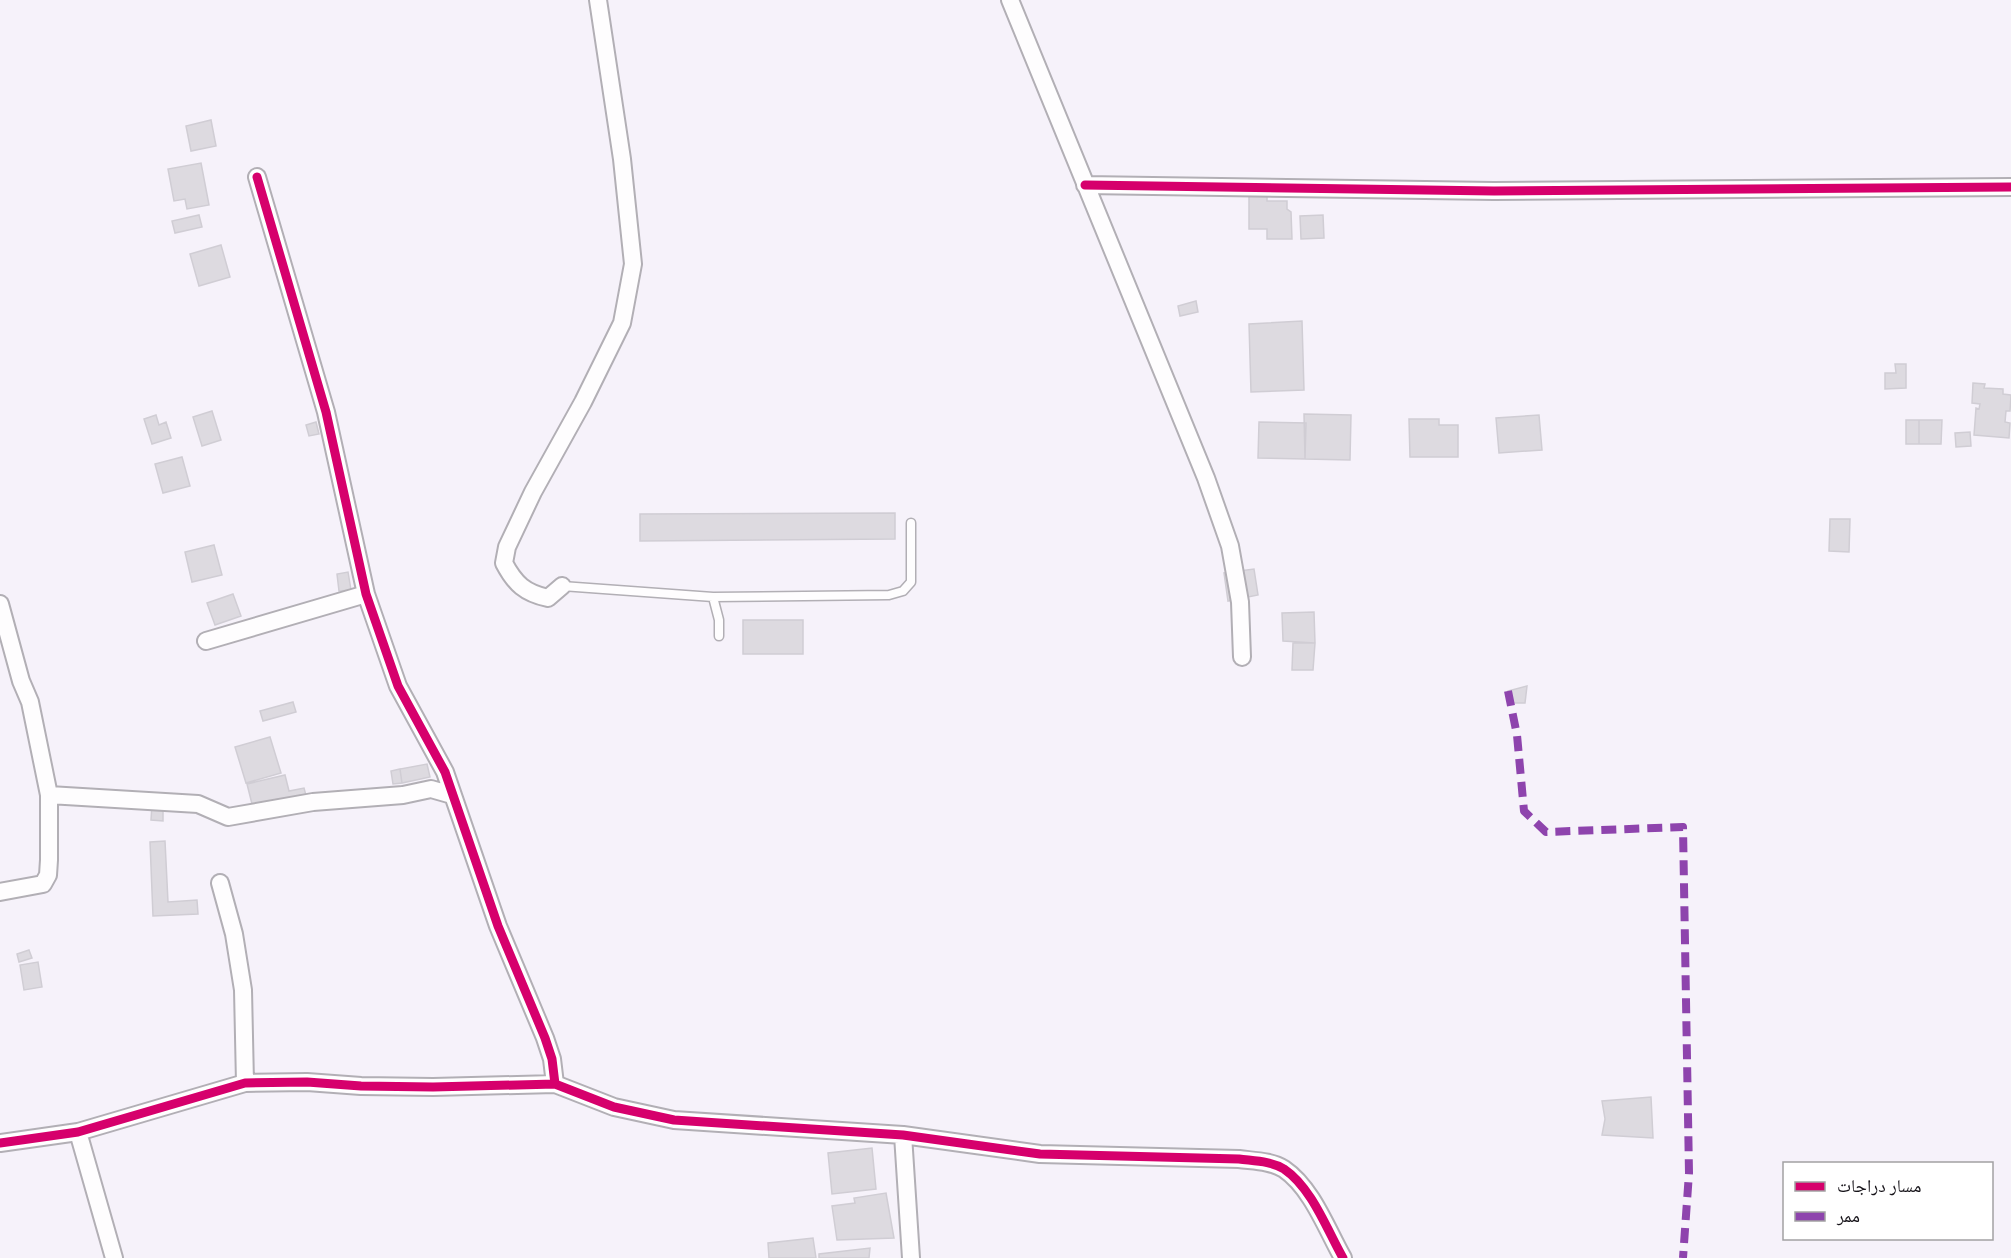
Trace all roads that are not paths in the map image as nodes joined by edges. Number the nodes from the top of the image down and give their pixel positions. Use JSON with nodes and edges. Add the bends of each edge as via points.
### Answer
{"nodes":[{"id":1,"x":598,"y":0,"type":"edge"},
{"id":2,"x":1010,"y":0,"type":"edge"},
{"id":3,"x":257,"y":177,"type":"dead end"},
{"id":4,"x":1085,"y":185,"type":"junction"},
{"id":5,"x":2011,"y":187,"type":"edge"},
{"id":6,"x":911,"y":523,"type":"dead end"},
{"id":7,"x":562,"y":586,"type":"joint"},
{"id":8,"x":366,"y":594,"type":"junction"},
{"id":9,"x":713,"y":597,"type":"junction"},
{"id":10,"x":0,"y":604,"type":"edge"},
{"id":11,"x":719,"y":636,"type":"dead end"},
{"id":12,"x":206,"y":641,"type":"dead end"},
{"id":13,"x":1242,"y":657,"type":"dead end"},
{"id":14,"x":49,"y":795,"type":"junction"},
{"id":15,"x":452,"y":795,"type":"junction"},
{"id":16,"x":220,"y":883,"type":"dead end"},
{"id":17,"x":0,"y":892,"type":"edge"},
{"id":18,"x":245,"y":1083,"type":"junction"},
{"id":19,"x":555,"y":1084,"type":"junction"},
{"id":20,"x":78,"y":1132,"type":"junction"},
{"id":21,"x":903,"y":1135,"type":"junction"},
{"id":22,"x":0,"y":1143,"type":"edge"},
{"id":23,"x":114,"y":1258,"type":"edge"},
{"id":24,"x":911,"y":1258,"type":"edge"},
{"id":25,"x":1343,"y":1258,"type":"edge"}],
"edges":[{"from":1,"to":7,"type":"street","via":[[633,264],[622,323],[533,492],[507,547],[504,563],[520,588],[531,594],[548,598]]},
{"from":2,"to":4,"type":"street"},
{"from":3,"to":8,"type":"street","via":[[326,412]]},
{"from":4,"to":5,"type":"street","via":[[1494,191]]},
{"from":4,"to":13,"type":"street","via":[[1206,478],[1230,546],[1240,602]]},
{"from":6,"to":9,"type":"lane","via":[[910,582],[903,591],[889,595]]},
{"from":7,"to":9,"type":"lane"},
{"from":8,"to":12,"type":"street"},
{"from":8,"to":15,"type":"street","via":[[398,686],[445,772]]},
{"from":9,"to":11,"type":"lane"},
{"from":10,"to":14,"type":"street","via":[[30,702]]},
{"from":14,"to":15,"type":"street","via":[[198,804],[228,817],[313,802],[431,789]]},
{"from":14,"to":17,"type":"street","via":[[48,875],[43,884]]},
{"from":15,"to":19,"type":"street","via":[[498,926],[545,1038]]},
{"from":16,"to":18,"type":"street","via":[[243,990]]},
{"from":18,"to":19,"type":"street","via":[[433,1087]]},
{"from":18,"to":20,"type":"street"},
{"from":19,"to":21,"type":"street","via":[[614,1107],[674,1120]]},
{"from":20,"to":22,"type":"street"},
{"from":20,"to":23,"type":"street"},
{"from":21,"to":24,"type":"street"},
{"from":21,"to":25,"type":"street","via":[[1040,1154],[1267,1162],[1284,1169],[1302,1188]]}]}
